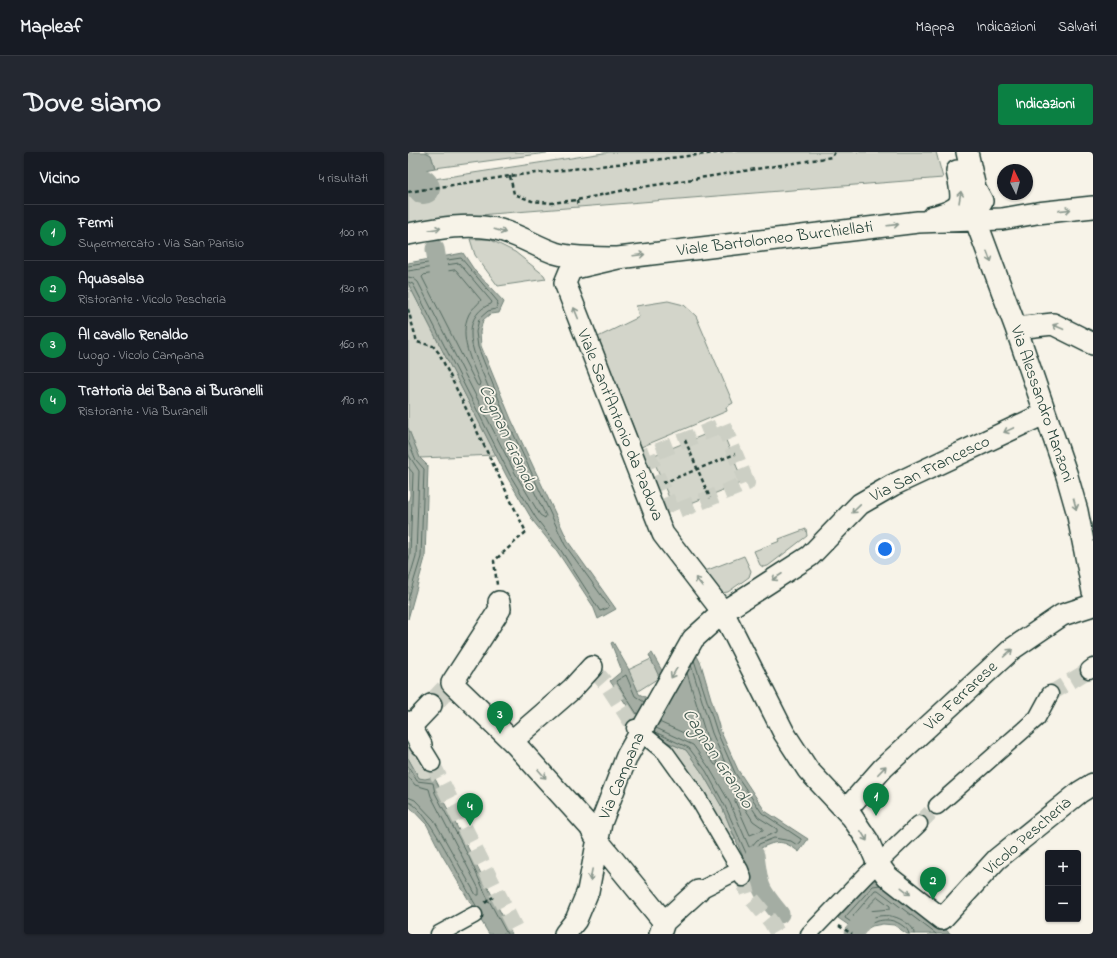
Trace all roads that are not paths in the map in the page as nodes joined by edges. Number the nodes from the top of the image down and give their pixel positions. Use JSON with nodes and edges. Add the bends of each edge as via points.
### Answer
{"nodes":[{"id":1,"x":953,"y":152,"type":"edge"},
{"id":2,"x":967,"y":152,"type":"edge"},
{"id":3,"x":975,"y":188,"type":"junction"},
{"id":4,"x":1093,"y":207,"type":"edge"},
{"id":5,"x":1037,"y":213,"type":"junction"},
{"id":6,"x":976,"y":221,"type":"junction"},
{"id":7,"x":918,"y":222,"type":"junction"},
{"id":8,"x":408,"y":234,"type":"edge"},
{"id":9,"x":618,"y":258,"type":"junction"},
{"id":10,"x":1016,"y":328,"type":"junction"},
{"id":11,"x":1093,"y":344,"type":"edge"},
{"id":12,"x":1044,"y":414,"type":"junction"},
{"id":13,"x":1093,"y":592,"type":"edge"},
{"id":14,"x":499,"y":602,"type":"road end"},
{"id":15,"x":1093,"y":605,"type":"edge"},
{"id":16,"x":723,"y":612,"type":"junction"},
{"id":17,"x":593,"y":669,"type":"dead end"},
{"id":18,"x":1050,"y":694,"type":"tunnel mouth"},
{"id":19,"x":432,"y":705,"type":"tunnel mouth"},
{"id":20,"x":410,"y":724,"type":"edge"},
{"id":21,"x":637,"y":731,"type":"junction"},
{"id":22,"x":514,"y":743,"type":"junction"},
{"id":23,"x":421,"y":745,"type":"joint"},
{"id":24,"x":432,"y":763,"type":"tunnel mouth"},
{"id":25,"x":1093,"y":784,"type":"edge"},
{"id":26,"x":937,"y":806,"type":"tunnel mouth"},
{"id":27,"x":846,"y":810,"type":"junction"},
{"id":28,"x":919,"y":824,"type":"tunnel mouth"},
{"id":29,"x":598,"y":841,"type":"junction"},
{"id":30,"x":872,"y":869,"type":"junction"},
{"id":31,"x":698,"y":891,"type":"joint"},
{"id":32,"x":474,"y":915,"type":"dead end"},
{"id":33,"x":662,"y":928,"type":"edge"},
{"id":34,"x":439,"y":934,"type":"edge"},
{"id":35,"x":565,"y":934,"type":"edge"},
{"id":36,"x":809,"y":934,"type":"edge"}],
"edges":[{"from":7,"to":1,"type":"street","one_way":true,"via":[[958,207],[961,187]]},
{"from":2,"to":3,"type":"street"},
{"from":3,"to":5,"type":"street","via":[[983,202],[992,209]]},
{"from":3,"to":6,"type":"street","name":"Via Alessandro Manzoni"},
{"from":5,"to":4,"type":"street","name":"Viale Bartolomeo Burchiellati","one_way":true},
{"from":5,"to":6,"type":"street","name":"Viale Bartolomeo Burchiellati"},
{"from":6,"to":7,"type":"street","name":"Viale Bartolomeo Burchiellati"},
{"from":6,"to":10,"type":"street","name":"Via Alessandro Manzoni","one_way":true},
{"from":9,"to":7,"type":"street","name":"Viale Bartolomeo Burchiellati","one_way":true},
{"from":8,"to":9,"type":"street","name":"Viale Bartolomeo Burchiellati","one_way":true,"via":[[461,225],[499,230],[556,253],[578,257]]},
{"from":16,"to":9,"type":"street","name":"Viale Sant'Antonio da Padova","one_way":true,"via":[[663,534],[567,290],[566,277],[575,268]]},
{"from":11,"to":10,"type":"street","one_way":true,"via":[[1053,324]]},
{"from":10,"to":12,"type":"street","name":"Via Alessandro Manzoni"},
{"from":12,"to":13,"type":"street","name":"Via Alessandro Manzoni","one_way":true,"via":[[1071,490]]},
{"from":12,"to":16,"type":"street","name":"Via San Francesco","one_way":true,"via":[[893,485],[860,504],[810,556]]},
{"from":14,"to":22,"type":"street","via":[[500,609],[452,683]]},
{"from":27,"to":15,"type":"street","name":"Via Ferrarese","one_way":true,"via":[[883,768],[1012,649],[1062,615]]},
{"from":16,"to":21,"type":"street","name":"Via Campana","one_way":true,"via":[[693,639]]},
{"from":16,"to":27,"type":"street","name":"Viale Sant'Antonio da Padova","via":[[784,733],[808,770]]},
{"from":17,"to":22,"type":"street"},
{"from":18,"to":26,"type":"street","via":[[1037,718]]},
{"from":19,"to":20,"type":"street"},
{"from":20,"to":23,"type":"street"},
{"from":21,"to":29,"type":"street","name":"Via Campana","via":[[601,823]]},
{"from":21,"to":31,"type":"street","via":[[665,752],[698,798],[741,874]]},
{"from":22,"to":29,"type":"street","one_way":true,"via":[[590,827]]},
{"from":23,"to":24,"type":"street"},
{"from":30,"to":25,"type":"street","name":"Vicolo Pescheria","one_way":true,"via":[[887,876],[942,919],[997,859]]},
{"from":27,"to":30,"type":"street","name":"Viale Sant'Antonio da Padova","one_way":true,"via":[[868,841]]},
{"from":28,"to":30,"type":"street"},
{"from":29,"to":33,"type":"street"},
{"from":29,"to":35,"type":"street","name":"Via Campana","one_way":true,"via":[[588,891],[576,920]]},
{"from":30,"to":36,"type":"street"},
{"from":31,"to":33,"type":"street"},
{"from":32,"to":34,"type":"street"}]}
